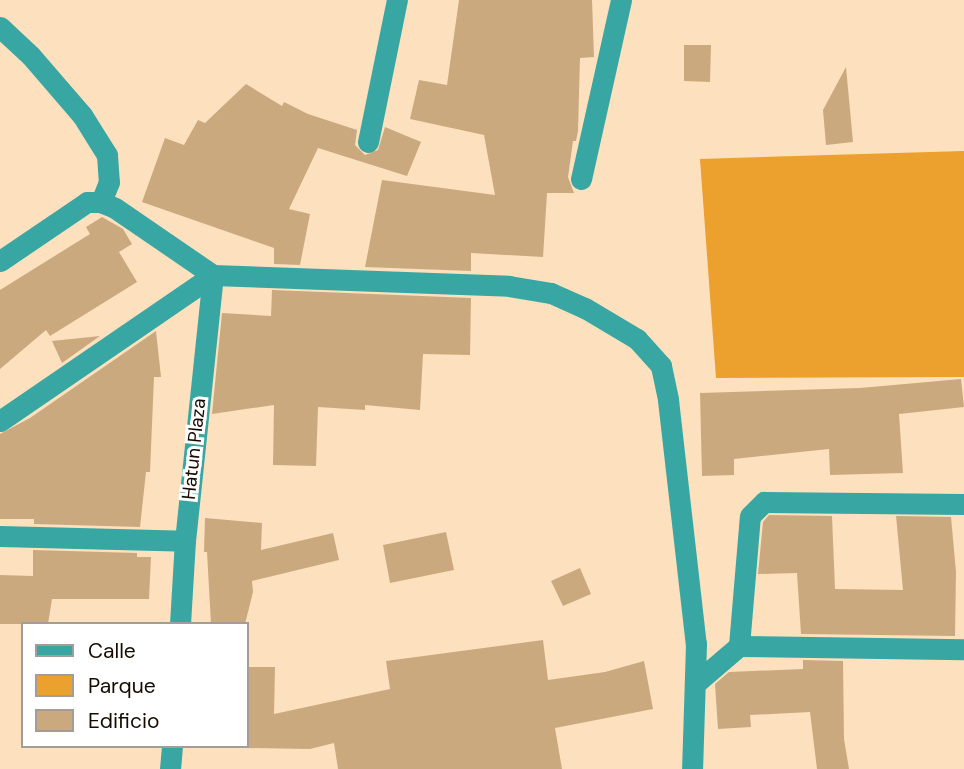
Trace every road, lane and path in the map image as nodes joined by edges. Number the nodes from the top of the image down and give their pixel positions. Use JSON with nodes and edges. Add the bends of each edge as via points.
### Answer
{"nodes":[{"id":1,"x":397,"y":0,"type":"edge"},
{"id":2,"x":621,"y":0,"type":"edge"},
{"id":3,"x":0,"y":27,"type":"edge"},
{"id":4,"x":368,"y":142,"type":"dead end"},
{"id":5,"x":580,"y":179,"type":"dead end"},
{"id":6,"x":102,"y":202,"type":"junction"},
{"id":7,"x":0,"y":261,"type":"edge"},
{"id":8,"x":213,"y":275,"type":"junction"},
{"id":9,"x":0,"y":421,"type":"edge"},
{"id":10,"x":964,"y":504,"type":"edge"},
{"id":11,"x":0,"y":536,"type":"edge"},
{"id":12,"x":185,"y":541,"type":"junction"},
{"id":13,"x":180,"y":622,"type":"edge"},
{"id":14,"x":739,"y":646,"type":"junction"},
{"id":15,"x":964,"y":649,"type":"edge"},
{"id":16,"x":697,"y":682,"type":"junction"},
{"id":17,"x":172,"y":748,"type":"edge"},
{"id":18,"x":170,"y":769,"type":"edge"},
{"id":19,"x":692,"y":769,"type":"edge"}],
"edges":[{"from":1,"to":4,"type":"street"},
{"from":2,"to":5,"type":"street"},
{"from":3,"to":6,"type":"street","via":[[82,115],[107,155],[109,182]]},
{"from":6,"to":7,"type":"street","via":[[87,202]]},
{"from":6,"to":8,"type":"street"},
{"from":8,"to":9,"type":"street"},
{"from":8,"to":12,"type":"street","name":"Hatun Plaza"},
{"from":8,"to":16,"type":"street","via":[[551,293],[637,339],[661,366],[668,400]]},
{"from":10,"to":14,"type":"street","via":[[764,502],[750,516]]},
{"from":11,"to":12,"type":"street"},
{"from":12,"to":13,"type":"street","name":"Hatun Plaza"},
{"from":14,"to":15,"type":"street"},
{"from":14,"to":16,"type":"street"},
{"from":16,"to":19,"type":"street"},
{"from":17,"to":18,"type":"street"}]}
